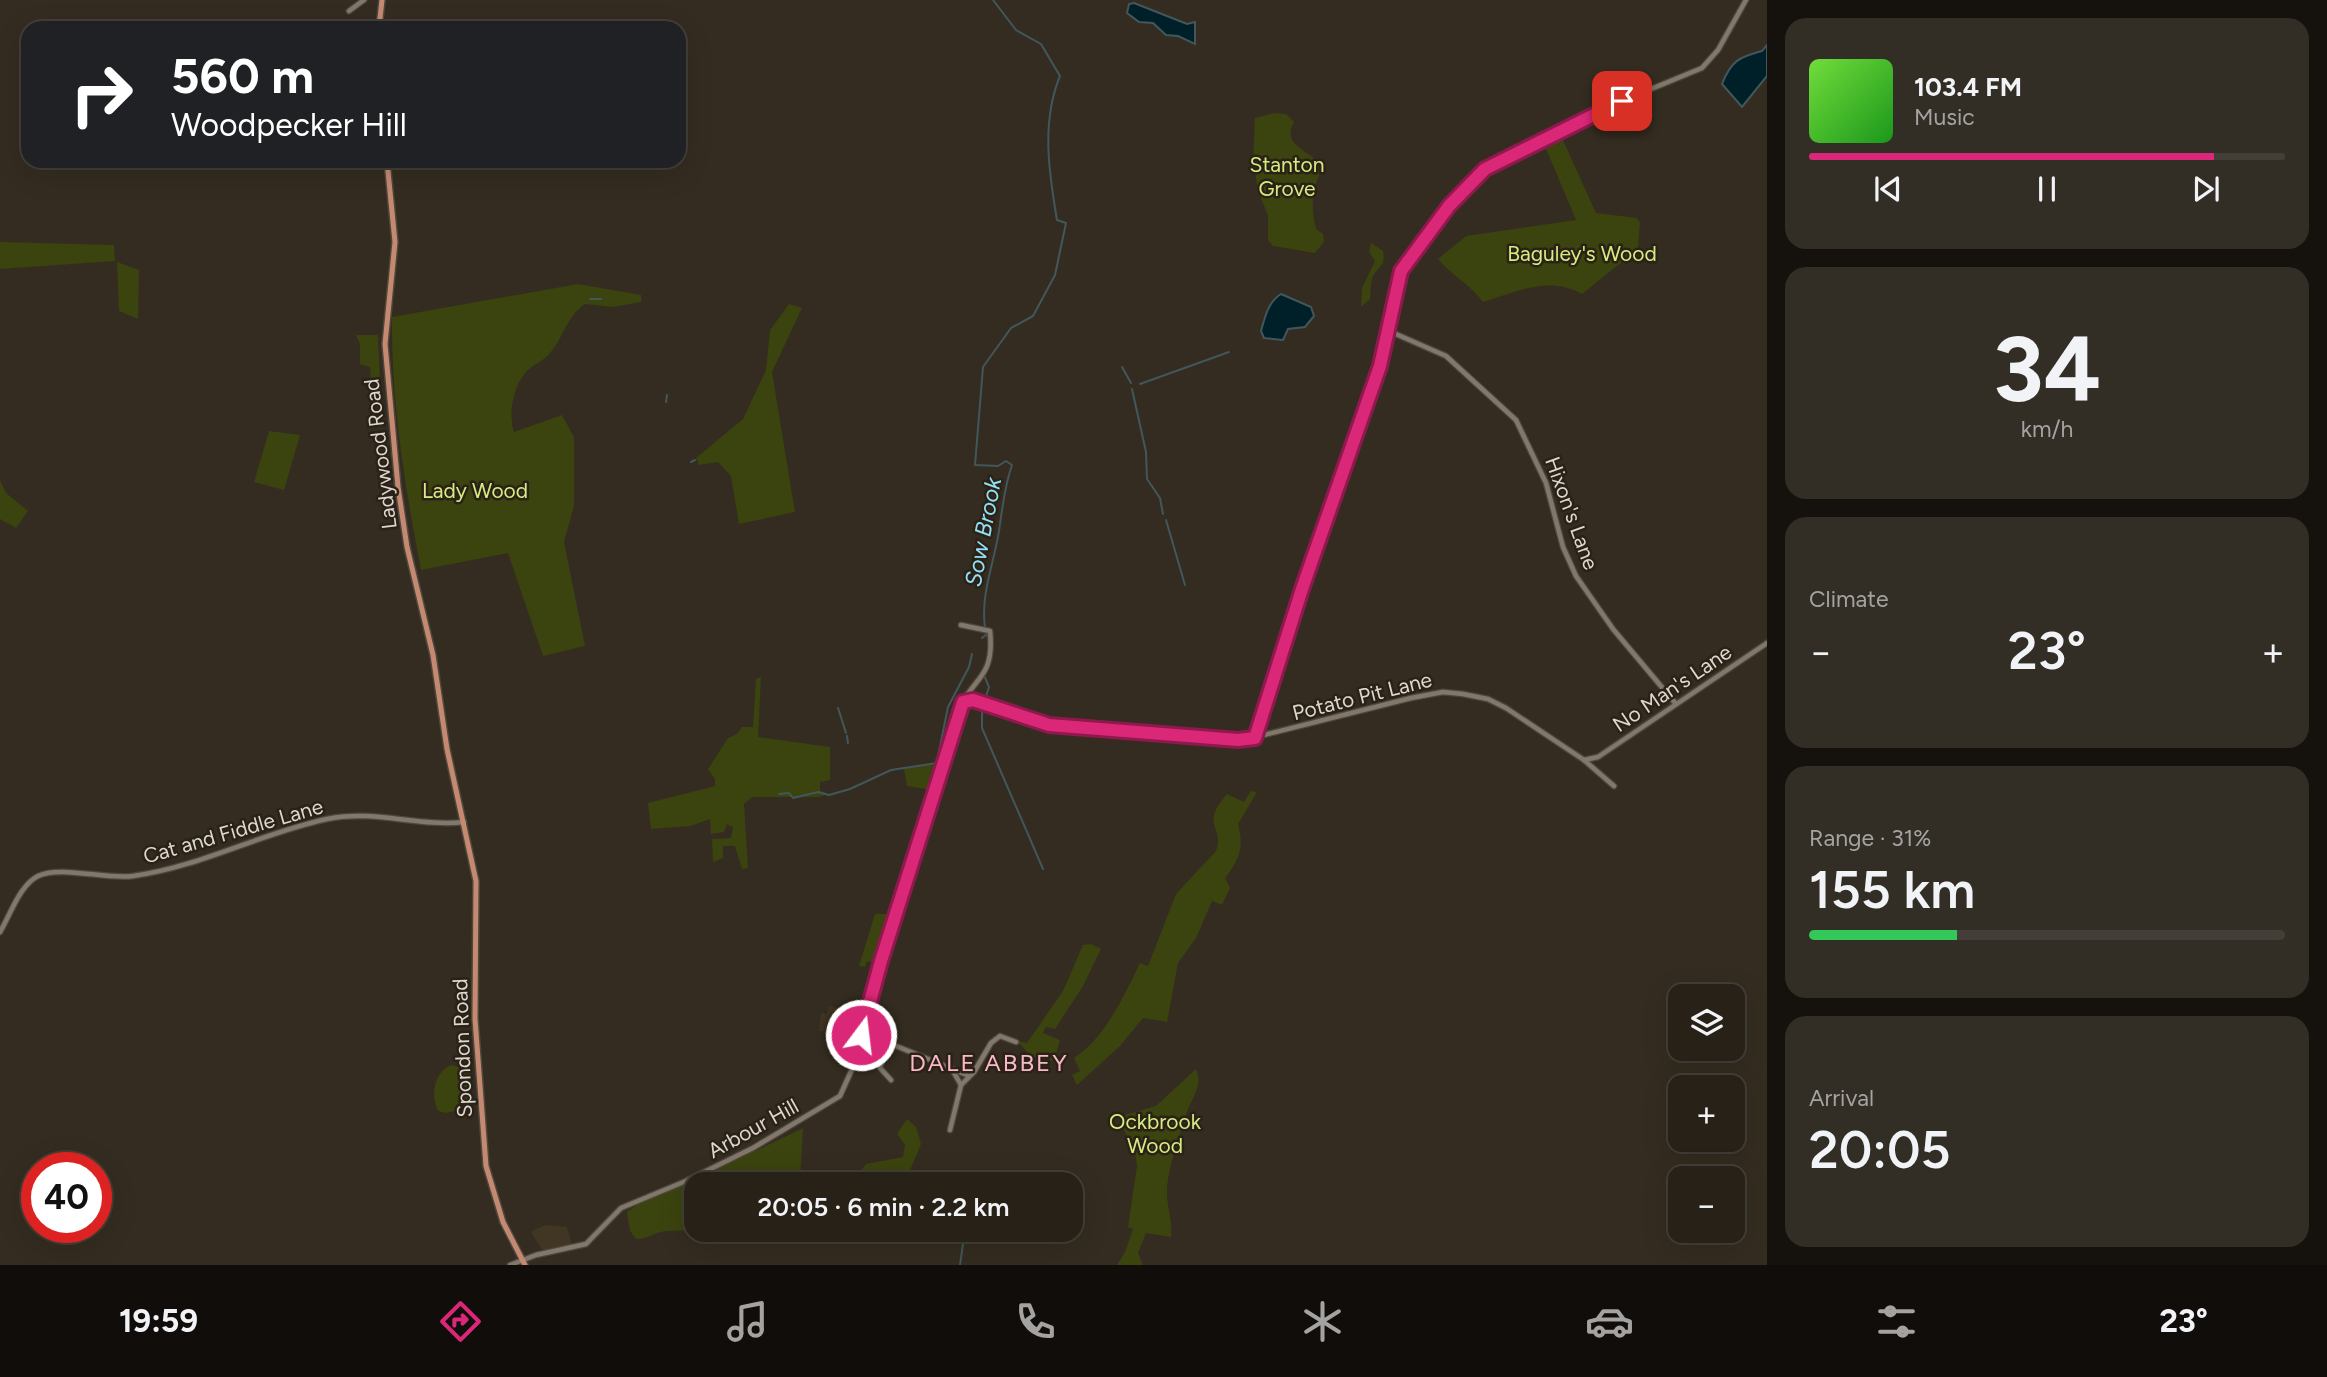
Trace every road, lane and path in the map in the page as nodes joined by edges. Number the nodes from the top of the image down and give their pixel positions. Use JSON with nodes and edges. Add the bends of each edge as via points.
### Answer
{"nodes":[{"id":1,"x":364,"y":0,"type":"edge"},
{"id":2,"x":382,"y":0,"type":"edge"},
{"id":3,"x":1746,"y":0,"type":"edge"},
{"id":4,"x":355,"y":4,"type":"edge"},
{"id":5,"x":349,"y":11,"type":"dead end"},
{"id":6,"x":380,"y":21,"type":"edge"},
{"id":7,"x":388,"y":168,"type":"edge"},
{"id":8,"x":1389,"y":331,"type":"junction"},
{"id":9,"x":961,"y":625,"type":"dead end"},
{"id":10,"x":1767,"y":643,"type":"edge"},
{"id":11,"x":963,"y":702,"type":"junction"},
{"id":12,"x":1676,"y":704,"type":"junction"},
{"id":13,"x":1255,"y":738,"type":"junction"},
{"id":14,"x":1595,"y":759,"type":"junction"},
{"id":15,"x":1584,"y":760,"type":"junction"},
{"id":16,"x":1595,"y":769,"type":"junction"},
{"id":17,"x":1615,"y":786,"type":"dead end"},
{"id":18,"x":464,"y":822,"type":"junction"},
{"id":19,"x":0,"y":932,"type":"edge"},
{"id":20,"x":862,"y":1032,"type":"junction"},
{"id":21,"x":887,"y":1042,"type":"junction"},
{"id":22,"x":1016,"y":1042,"type":"dead end"},
{"id":23,"x":953,"y":1072,"type":"junction"},
{"id":24,"x":968,"y":1076,"type":"junction"},
{"id":25,"x":891,"y":1080,"type":"dead end"},
{"id":26,"x":961,"y":1085,"type":"junction"},
{"id":27,"x":950,"y":1130,"type":"dead end"},
{"id":28,"x":523,"y":1262,"type":"edge"},
{"id":29,"x":510,"y":1265,"type":"edge"}],
"edges":[{"from":1,"to":4,"type":"street"},
{"from":2,"to":6,"type":"main road"},
{"from":3,"to":8,"type":"street","via":[[1718,50],[1702,68],[1510,155],[1474,179],[1401,271]]},
{"from":4,"to":5,"type":"street"},
{"from":7,"to":18,"type":"main road","name":"Ladywood Road","via":[[395,243],[385,344],[397,480]]},
{"from":8,"to":12,"type":"street","name":"Hixon's Lane","via":[[1446,356],[1516,419],[1546,483],[1563,547],[1577,578]]},
{"from":8,"to":13,"type":"street"},
{"from":9,"to":11,"type":"street","via":[[990,631],[992,652],[987,670]]},
{"from":10,"to":12,"type":"street","name":"No Man's Lane"},
{"from":11,"to":13,"type":"street","name":"Potato Pit Lane","via":[[973,700],[1049,725]]},
{"from":11,"to":20,"type":"street"},
{"from":12,"to":14,"type":"street","name":"No Man's Lane"},
{"from":13,"to":15,"type":"street","name":"Potato Pit Lane","via":[[1411,698],[1454,693],[1499,704]]},
{"from":14,"to":15,"type":"street"},
{"from":14,"to":16,"type":"street"},
{"from":15,"to":16,"type":"street","name":"Potato Pit Lane"},
{"from":16,"to":17,"type":"street","name":"Potato Pit Lane"},
{"from":18,"to":19,"type":"street","name":"Cat and Fiddle Lane","via":[[343,817],[269,834],[148,874],[45,873],[27,885]]},
{"from":18,"to":28,"type":"main road","name":"Spondon Road","via":[[477,902],[475,1019],[484,1155],[503,1222]]},
{"from":20,"to":21,"type":"street"},
{"from":20,"to":28,"type":"street","name":"Arbour Hill","via":[[846,1086],[836,1099],[753,1148],[621,1208],[586,1244]]},
{"from":21,"to":23,"type":"street"},
{"from":21,"to":25,"type":"street","via":[[880,1068]]},
{"from":22,"to":24,"type":"street","via":[[998,1036]]},
{"from":23,"to":24,"type":"street"},
{"from":23,"to":26,"type":"street"},
{"from":24,"to":26,"type":"street"},
{"from":26,"to":27,"type":"street"},
{"from":28,"to":29,"type":"street","name":"Arbour Hill"}]}
